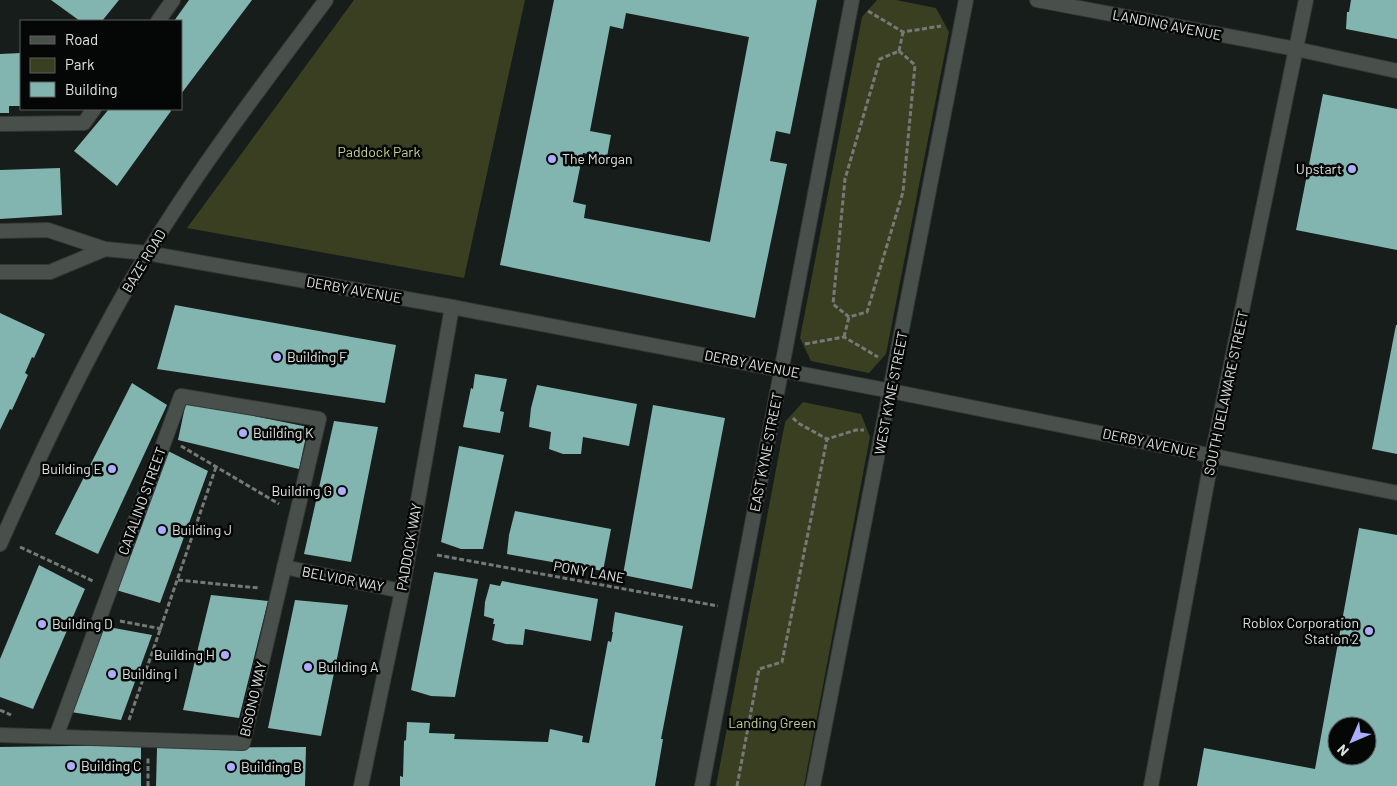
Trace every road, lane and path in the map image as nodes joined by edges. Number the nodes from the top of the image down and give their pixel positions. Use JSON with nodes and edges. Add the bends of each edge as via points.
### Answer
{"nodes":[{"id":1,"x":852,"y":0,"type":"edge"},
{"id":2,"x":966,"y":0,"type":"edge"},
{"id":3,"x":1037,"y":0,"type":"edge"},
{"id":4,"x":1306,"y":0,"type":"edge"},
{"id":5,"x":170,"y":1,"type":"edge"},
{"id":6,"x":320,"y":2,"type":"edge"},
{"id":7,"x":867,"y":10,"type":"dead end"},
{"id":8,"x":159,"y":20,"type":"edge"},
{"id":9,"x":946,"y":25,"type":"dead end"},
{"id":10,"x":903,"y":32,"type":"junction"},
{"id":11,"x":1296,"y":49,"type":"junction"},
{"id":12,"x":899,"y":51,"type":"junction"},
{"id":13,"x":1397,"y":71,"type":"edge"},
{"id":14,"x":93,"y":110,"type":"edge"},
{"id":15,"x":0,"y":124,"type":"edge"},
{"id":16,"x":0,"y":231,"type":"edge"},
{"id":17,"x":106,"y":249,"type":"junction"},
{"id":18,"x":147,"y":253,"type":"junction"},
{"id":19,"x":0,"y":272,"type":"edge"},
{"id":20,"x":452,"y":307,"type":"junction"},
{"id":21,"x":850,"y":317,"type":"junction"},
{"id":22,"x":844,"y":337,"type":"junction"},
{"id":23,"x":802,"y":345,"type":"dead end"},
{"id":24,"x":882,"y":360,"type":"dead end"},
{"id":25,"x":782,"y":370,"type":"junction"},
{"id":26,"x":891,"y":391,"type":"junction"},
{"id":27,"x":788,"y":414,"type":"dead end"},
{"id":28,"x":319,"y":419,"type":"joint"},
{"id":29,"x":870,"y":431,"type":"dead end"},
{"id":30,"x":166,"y":437,"type":"junction"},
{"id":31,"x":827,"y":439,"type":"junction"},
{"id":32,"x":1212,"y":456,"type":"junction"},
{"id":33,"x":216,"y":467,"type":"junction"},
{"id":34,"x":1397,"y":493,"type":"edge"},
{"id":35,"x":297,"y":515,"type":"junction"},
{"id":36,"x":1,"y":541,"type":"edge"},
{"id":37,"x":437,"y":555,"type":"dead end"},
{"id":38,"x":284,"y":568,"type":"junction"},
{"id":39,"x":178,"y":580,"type":"junction"},
{"id":40,"x":110,"y":589,"type":"junction"},
{"id":41,"x":279,"y":590,"type":"junction"},
{"id":42,"x":402,"y":591,"type":"junction"},
{"id":43,"x":736,"y":609,"type":"junction"},
{"id":44,"x":99,"y":618,"type":"junction"},
{"id":45,"x":162,"y":628,"type":"junction"},
{"id":46,"x":0,"y":735,"type":"edge"},
{"id":47,"x":56,"y":737,"type":"junction"},
{"id":48,"x":122,"y":739,"type":"junction"},
{"id":49,"x":148,"y":740,"type":"junction"},
{"id":50,"x":148,"y":786,"type":"edge"},
{"id":51,"x":361,"y":786,"type":"edge"},
{"id":52,"x":702,"y":786,"type":"edge"},
{"id":53,"x":737,"y":786,"type":"edge"},
{"id":54,"x":813,"y":786,"type":"edge"},
{"id":55,"x":1151,"y":786,"type":"edge"}],
"edges":[{"from":1,"to":25,"type":"street","name":"EAST KYNE STREET"},
{"from":2,"to":26,"type":"street","name":"WEST KYNE STREET"},
{"from":3,"to":11,"type":"street","name":"LANDING AVENUE"},
{"from":4,"to":11,"type":"street","name":"SOUTH DELAWARE STREET"},
{"from":5,"to":8,"type":"street"},
{"from":6,"to":18,"type":"street","name":"BAZE ROAD"},
{"from":7,"to":10,"type":"path"},
{"from":9,"to":10,"type":"path"},
{"from":10,"to":12,"type":"path"},
{"from":11,"to":13,"type":"street","name":"LANDING AVENUE"},
{"from":11,"to":32,"type":"street","name":"SOUTH DELAWARE STREET"},
{"from":12,"to":21,"type":"path","via":[[915,65],[903,192],[867,312]]},
{"from":12,"to":21,"type":"path","via":[[880,59],[846,178],[833,304]]},
{"from":14,"to":15,"type":"street","via":[[84,123]]},
{"from":16,"to":17,"type":"street","name":"DERBY AVENUE","via":[[48,230]]},
{"from":17,"to":18,"type":"street","name":"DERBY AVENUE"},
{"from":17,"to":19,"type":"street","name":"DERBY AVENUE","via":[[50,272]]},
{"from":18,"to":20,"type":"street","name":"DERBY AVENUE"},
{"from":18,"to":36,"type":"street","name":"BAZE ROAD","via":[[57,418]]},
{"from":20,"to":25,"type":"street","name":"DERBY AVENUE"},
{"from":20,"to":42,"type":"street","name":"PADDOCK WAY"},
{"from":21,"to":22,"type":"path"},
{"from":22,"to":23,"type":"path"},
{"from":22,"to":24,"type":"path"},
{"from":25,"to":26,"type":"street","name":"DERBY AVENUE"},
{"from":25,"to":43,"type":"street","name":"EAST KYNE STREET"},
{"from":26,"to":32,"type":"street","name":"DERBY AVENUE"},
{"from":26,"to":54,"type":"street","name":"WEST KYNE STREET"},
{"from":27,"to":31,"type":"path"},
{"from":28,"to":30,"type":"street","name":"CATALINO STREET","via":[[181,396]]},
{"from":28,"to":35,"type":"street","name":"BISONO WAY"},
{"from":29,"to":31,"type":"path","via":[[856,430]]},
{"from":30,"to":33,"type":"path"},
{"from":30,"to":40,"type":"street","name":"CATALINO STREET"},
{"from":31,"to":53,"type":"path","via":[[782,662],[759,670]]},
{"from":32,"to":34,"type":"street","name":"DERBY AVENUE"},
{"from":32,"to":55,"type":"street","name":"SOUTH DELAWARE STREET"},
{"from":33,"to":35,"type":"path"},
{"from":33,"to":39,"type":"path"},
{"from":35,"to":38,"type":"street","name":"BISONO WAY"},
{"from":36,"to":40,"type":"path"},
{"from":37,"to":43,"type":"path","name":"PONY LANE"},
{"from":38,"to":41,"type":"street","name":"BISONO WAY"},
{"from":38,"to":42,"type":"street","name":"BELVIOR WAY"},
{"from":39,"to":41,"type":"path"},
{"from":39,"to":45,"type":"path"},
{"from":40,"to":44,"type":"street","name":"CATALINO STREET"},
{"from":41,"to":49,"type":"street","name":"BISONO WAY","via":[[243,744]]},
{"from":42,"to":51,"type":"street","name":"PADDOCK WAY"},
{"from":43,"to":52,"type":"street","name":"EAST KYNE STREET"},
{"from":44,"to":45,"type":"path"},
{"from":44,"to":47,"type":"street","name":"CATALINO STREET"},
{"from":45,"to":48,"type":"path"},
{"from":46,"to":47,"type":"street","name":"BISONO WAY"},
{"from":47,"to":48,"type":"street","name":"BISONO WAY"},
{"from":48,"to":49,"type":"street","name":"BISONO WAY"},
{"from":49,"to":50,"type":"path"}]}
